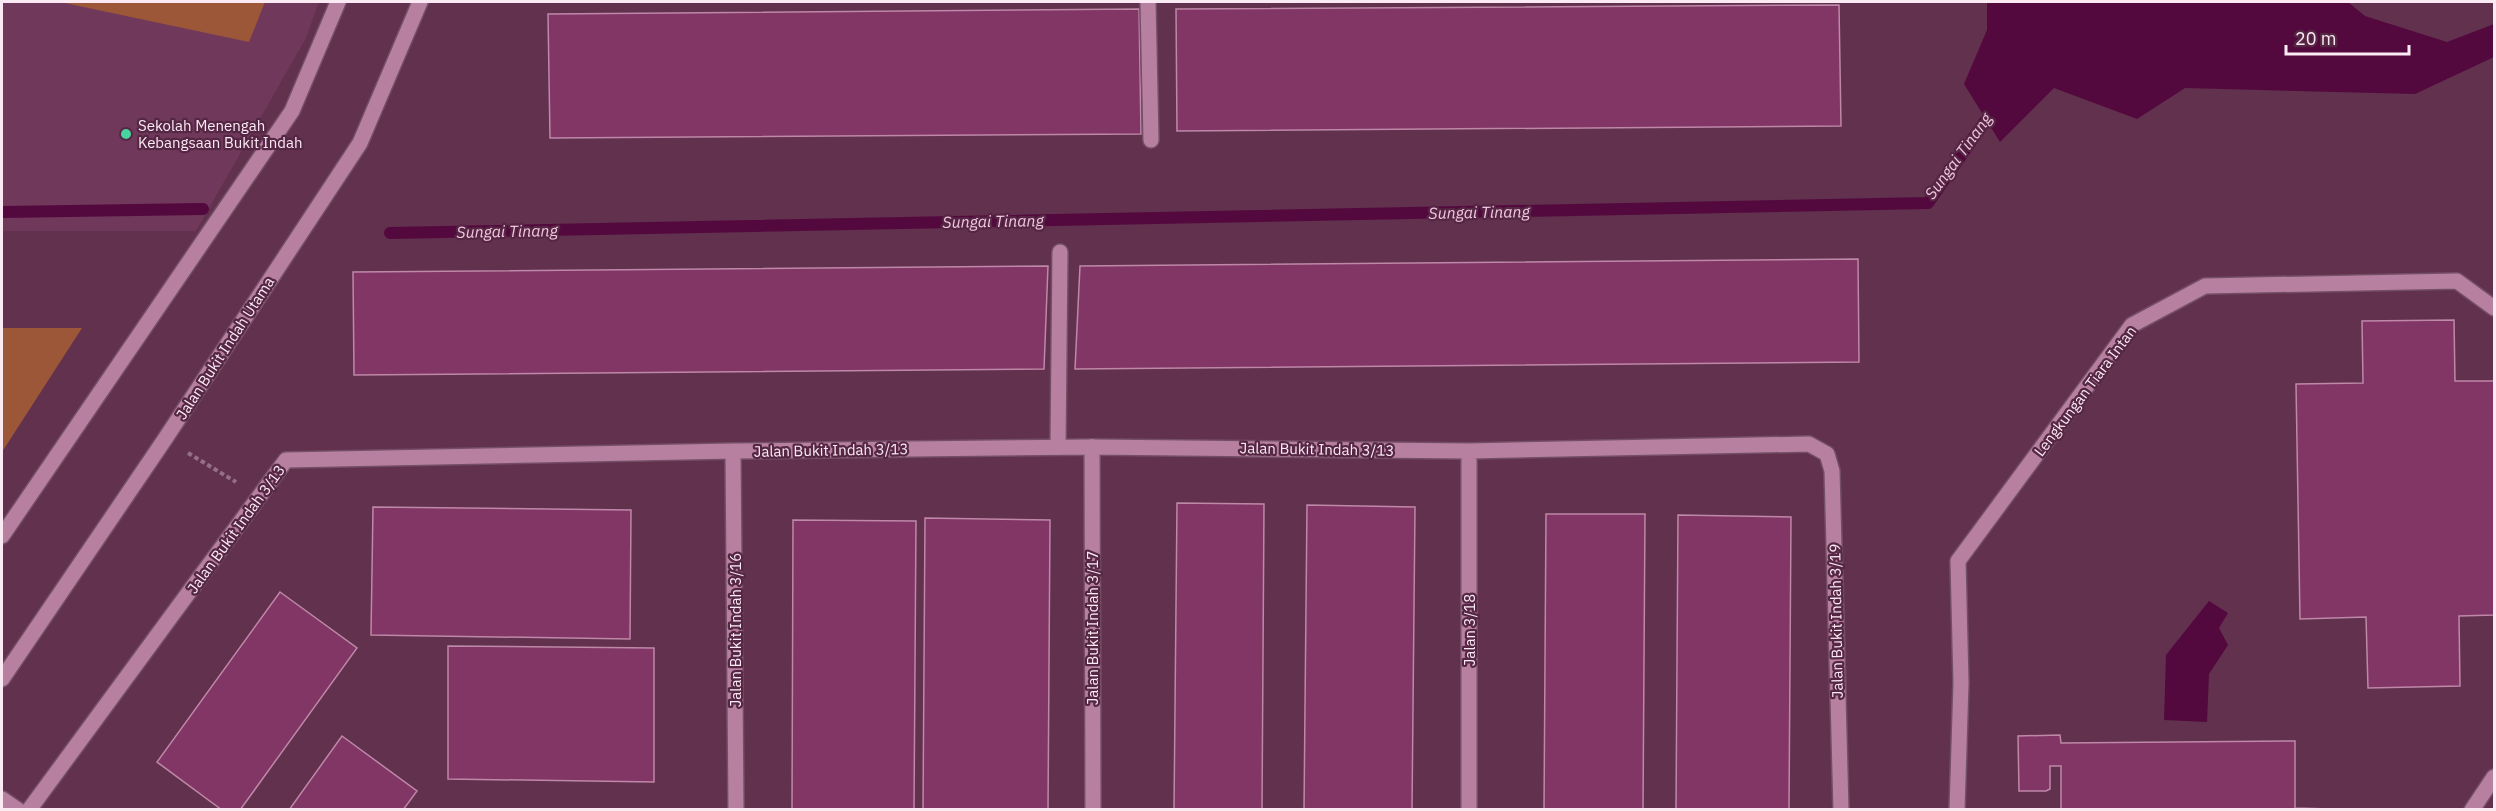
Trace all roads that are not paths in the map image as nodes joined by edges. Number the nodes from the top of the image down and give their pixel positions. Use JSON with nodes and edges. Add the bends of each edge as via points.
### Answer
{"nodes":[{"id":1,"x":338,"y":2,"type":"edge"},
{"id":2,"x":420,"y":2,"type":"edge"},
{"id":3,"x":1148,"y":2,"type":"edge"},
{"id":4,"x":1151,"y":140,"type":"dead end"},
{"id":5,"x":1060,"y":252,"type":"dead end"},
{"id":6,"x":2494,"y":308,"type":"edge"},
{"id":7,"x":1809,"y":444,"type":"joint"},
{"id":8,"x":1058,"y":447,"type":"junction"},
{"id":9,"x":1092,"y":447,"type":"junction"},
{"id":10,"x":733,"y":451,"type":"junction"},
{"id":11,"x":1469,"y":451,"type":"junction"},
{"id":12,"x":2,"y":536,"type":"edge"},
{"id":13,"x":2,"y":679,"type":"edge"},
{"id":14,"x":2494,"y":777,"type":"edge"},
{"id":15,"x":2,"y":799,"type":"edge"},
{"id":16,"x":18,"y":810,"type":"edge"},
{"id":17,"x":29,"y":810,"type":"edge"},
{"id":18,"x":736,"y":810,"type":"edge"},
{"id":19,"x":1093,"y":810,"type":"edge"},
{"id":20,"x":1469,"y":810,"type":"edge"},
{"id":21,"x":1841,"y":810,"type":"edge"},
{"id":22,"x":1957,"y":810,"type":"edge"},
{"id":23,"x":2472,"y":810,"type":"edge"}],
"edges":[{"from":1,"to":12,"type":"street","via":[[292,111]]},
{"from":2,"to":13,"type":"street","name":"Jalan Bukit Indah Utama","via":[[360,143]]},
{"from":3,"to":4,"type":"street"},
{"from":5,"to":8,"type":"street"},
{"from":6,"to":22,"type":"street","name":"Lengkungan Tiara Intan","via":[[2457,281],[2205,286],[2132,325],[1958,561],[1961,683]]},
{"from":7,"to":11,"type":"street","name":"Jalan Bukit Indah 3/13"},
{"from":7,"to":21,"type":"street","name":"Jalan Bukit Indah 3/19","via":[[1827,454],[1832,471]]},
{"from":8,"to":9,"type":"street","name":"Jalan Bukit Indah 3/13"},
{"from":8,"to":10,"type":"street","name":"Jalan Bukit Indah 3/13"},
{"from":9,"to":11,"type":"street","name":"Jalan Bukit Indah 3/13"},
{"from":9,"to":19,"type":"street","name":"Jalan Bukit Indah 3/17"},
{"from":10,"to":17,"type":"street","name":"Jalan Bukit Indah 3/13","via":[[286,460]]},
{"from":10,"to":18,"type":"street","name":"Jalan Bukit Indah 3/16"},
{"from":11,"to":20,"type":"street","name":"Jalan 3/18"},
{"from":14,"to":23,"type":"street"},
{"from":15,"to":16,"type":"street"}]}
